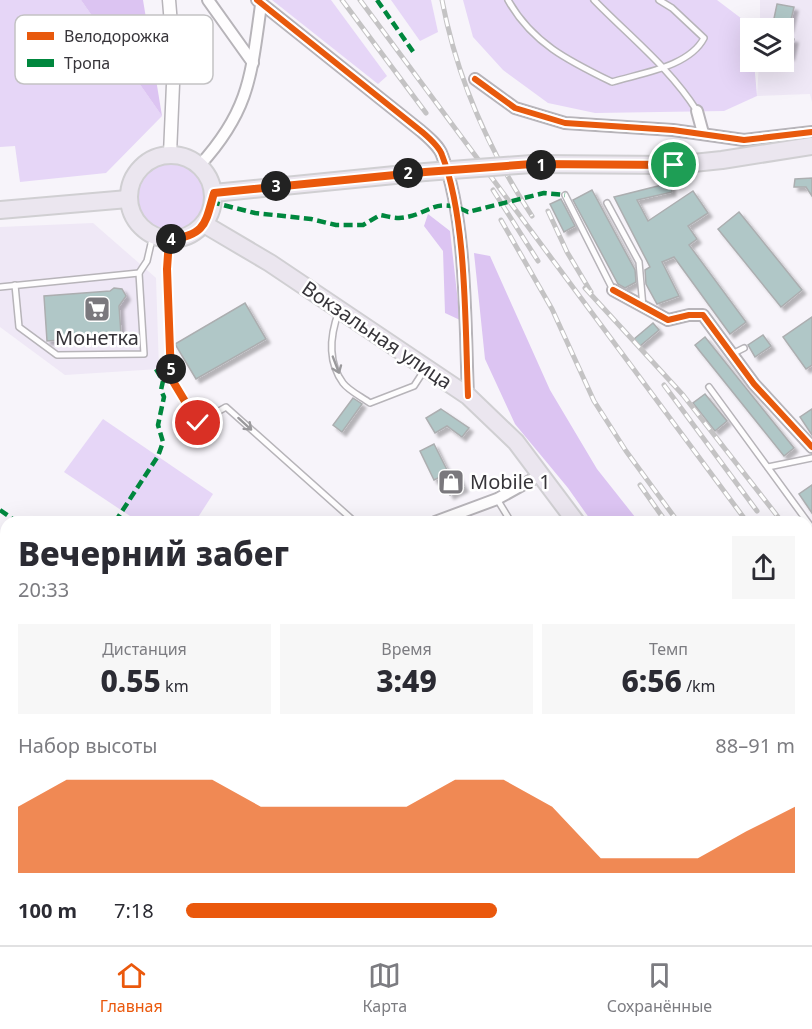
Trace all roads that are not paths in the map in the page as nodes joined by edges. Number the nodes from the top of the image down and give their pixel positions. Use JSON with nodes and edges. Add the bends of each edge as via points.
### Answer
{"nodes":[{"id":1,"x":169,"y":0,"type":"edge"},
{"id":2,"x":208,"y":0,"type":"edge"},
{"id":3,"x":508,"y":0,"type":"edge"},
{"id":4,"x":594,"y":0,"type":"edge"},
{"id":5,"x":659,"y":0,"type":"edge"},
{"id":6,"x":259,"y":2,"type":"edge"},
{"id":7,"x":170,"y":15,"type":"edge"},
{"id":8,"x":253,"y":63,"type":"junction"},
{"id":9,"x":664,"y":67,"type":"junction"},
{"id":10,"x":475,"y":79,"type":"dead end"},
{"id":11,"x":173,"y":84,"type":"edge"},
{"id":12,"x":697,"y":111,"type":"joint"},
{"id":13,"x":812,"y":132,"type":"edge"},
{"id":14,"x":704,"y":133,"type":"junction"},
{"id":15,"x":812,"y":146,"type":"edge"},
{"id":16,"x":170,"y":154,"type":"junction"},
{"id":17,"x":200,"y":165,"type":"junction"},
{"id":18,"x":214,"y":193,"type":"junction"},
{"id":19,"x":565,"y":195,"type":"dead end"},
{"id":20,"x":128,"y":199,"type":"junction"},
{"id":21,"x":607,"y":203,"type":"dead end"},
{"id":22,"x":0,"y":210,"type":"edge"},
{"id":23,"x":204,"y":224,"type":"junction"},
{"id":24,"x":161,"y":237,"type":"junction"},
{"id":25,"x":139,"y":273,"type":"junction"},
{"id":26,"x":15,"y":285,"type":"junction"},
{"id":27,"x":0,"y":287,"type":"edge"},
{"id":28,"x":613,"y":290,"type":"joint"},
{"id":29,"x":643,"y":308,"type":"junction"},
{"id":30,"x":340,"y":309,"type":"junction"},
{"id":31,"x":744,"y":348,"type":"dead end"},
{"id":32,"x":732,"y":354,"type":"junction"},
{"id":33,"x":426,"y":366,"type":"junction"},
{"id":34,"x":709,"y":387,"type":"dead end"},
{"id":35,"x":468,"y":396,"type":"junction"},
{"id":36,"x":810,"y":441,"type":"edge"},
{"id":37,"x":812,"y":458,"type":"edge"},
{"id":38,"x":768,"y":467,"type":"junction"},
{"id":39,"x":542,"y":474,"type":"junction"},
{"id":40,"x":497,"y":499,"type":"junction"},
{"id":41,"x":348,"y":516,"type":"edge"},
{"id":42,"x":451,"y":516,"type":"edge"},
{"id":43,"x":507,"y":516,"type":"edge"},
{"id":44,"x":572,"y":516,"type":"edge"},
{"id":45,"x":803,"y":516,"type":"edge"}],
"edges":[{"from":1,"to":7,"type":"street"},
{"from":2,"to":8,"type":"street"},
{"from":3,"to":9,"type":"lane","via":[[538,40],[561,57],[612,82]]},
{"from":4,"to":9,"type":"lane"},
{"from":5,"to":9,"type":"lane","via":[[704,38],[699,49]]},
{"from":6,"to":8,"type":"street"},
{"from":6,"to":35,"type":"street","via":[[413,124],[442,152],[454,205],[461,267]]},
{"from":8,"to":17,"type":"street","via":[[235,120]]},
{"from":9,"to":12,"type":"lane"},
{"from":10,"to":14,"type":"street","via":[[514,108],[565,123]]},
{"from":11,"to":16,"type":"street"},
{"from":12,"to":14,"type":"street"},
{"from":13,"to":14,"type":"street","via":[[744,140]]},
{"from":15,"to":18,"type":"main road","bridge":true,"via":[[674,165],[532,164]]},
{"from":16,"to":17,"type":"main road","via":[[183,155]]},
{"from":16,"to":20,"type":"main road","via":[[149,160],[136,172]]},
{"from":17,"to":18,"type":"main road"},
{"from":18,"to":23,"type":"main road"},
{"from":19,"to":28,"type":"lane"},
{"from":20,"to":22,"type":"main road"},
{"from":20,"to":24,"type":"main road","via":[[133,217]]},
{"from":21,"to":29,"type":"lane","via":[[639,262]]},
{"from":23,"to":24,"type":"main road","via":[[183,238]]},
{"from":23,"to":30,"type":"main road","name":"Вокзальная улица"},
{"from":24,"to":25,"type":"lane"},
{"from":24,"to":41,"type":"lane","one_way":true,"via":[[167,269],[171,378],[198,423],[226,407]]},
{"from":25,"to":26,"type":"lane"},
{"from":25,"to":26,"type":"lane","via":[[144,354],[57,355],[19,327]]},
{"from":26,"to":27,"type":"lane"},
{"from":28,"to":29,"type":"street"},
{"from":29,"to":32,"type":"street","via":[[668,320],[704,315]]},
{"from":30,"to":33,"type":"main road","name":"Вокзальная улица"},
{"from":30,"to":33,"type":"lane","one_way":true,"via":[[331,333],[333,358],[344,384],[370,403],[414,386]]},
{"from":31,"to":32,"type":"lane"},
{"from":32,"to":36,"type":"street","via":[[754,384]]},
{"from":33,"to":35,"type":"main road","name":"Вокзальная улица"},
{"from":34,"to":38,"type":"lane"},
{"from":35,"to":39,"type":"main road","name":"Вокзальная улица","via":[[516,442]]},
{"from":37,"to":38,"type":"lane"},
{"from":38,"to":45,"type":"lane"},
{"from":39,"to":40,"type":"street"},
{"from":39,"to":44,"type":"main road","name":"Вокзальная улица"},
{"from":40,"to":42,"type":"street"},
{"from":40,"to":43,"type":"lane"}]}
